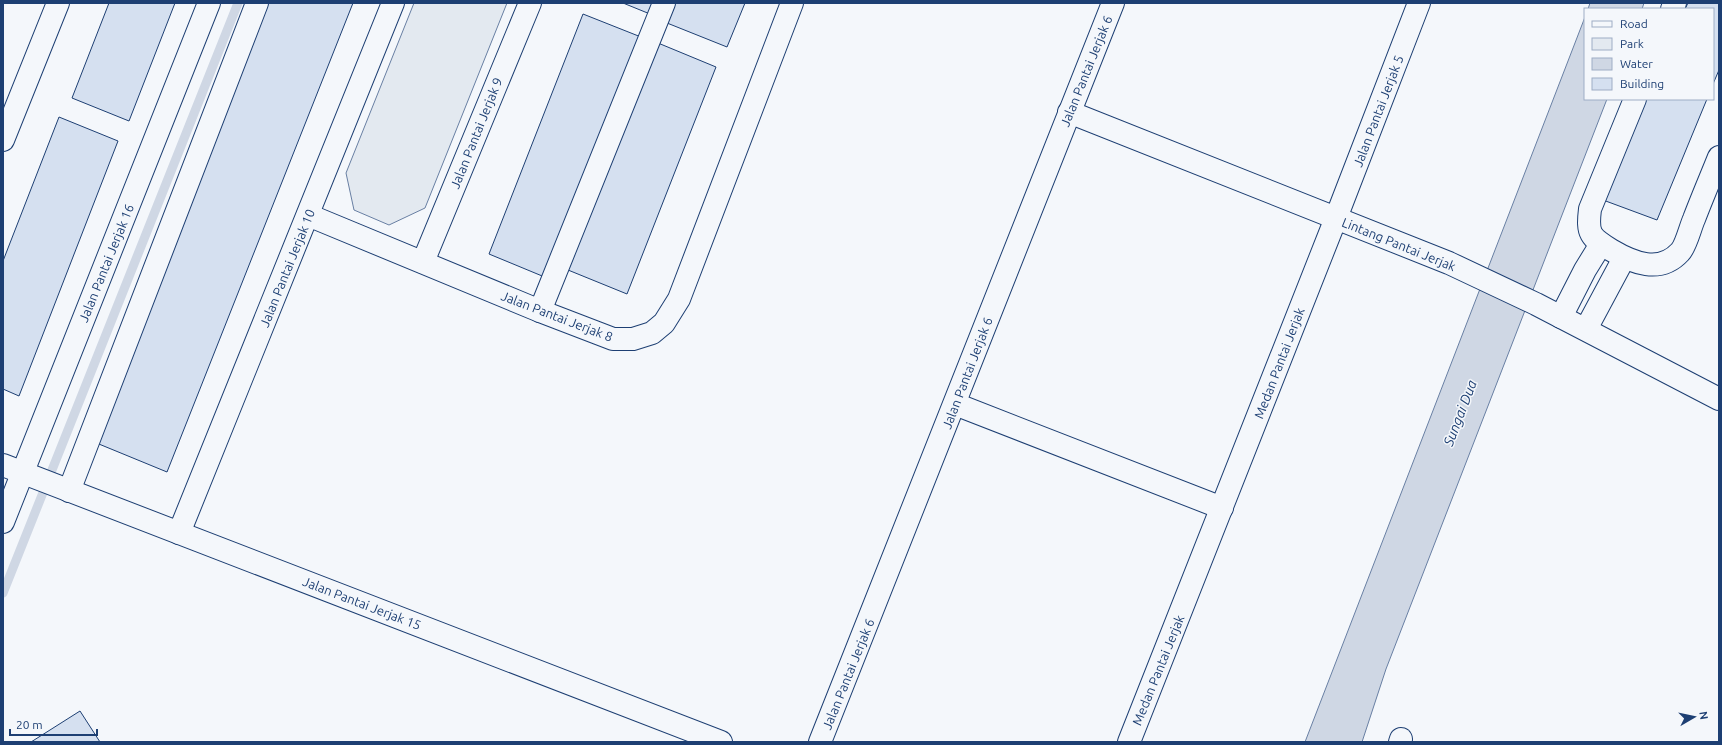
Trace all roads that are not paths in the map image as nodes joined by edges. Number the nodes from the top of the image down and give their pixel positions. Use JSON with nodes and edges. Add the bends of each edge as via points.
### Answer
{"nodes":[{"id":1,"x":58,"y":3,"type":"edge"},
{"id":2,"x":209,"y":3,"type":"edge"},
{"id":3,"x":257,"y":3,"type":"edge"},
{"id":4,"x":393,"y":3,"type":"edge"},
{"id":5,"x":530,"y":3,"type":"edge"},
{"id":6,"x":664,"y":3,"type":"edge"},
{"id":7,"x":792,"y":3,"type":"edge"},
{"id":8,"x":1113,"y":3,"type":"edge"},
{"id":9,"x":1419,"y":3,"type":"edge"},
{"id":10,"x":1635,"y":100,"type":"edge"},
{"id":11,"x":1069,"y":112,"type":"junction"},
{"id":12,"x":3,"y":140,"type":"edge"},
{"id":13,"x":1719,"y":157,"type":"edge"},
{"id":14,"x":308,"y":215,"type":"junction"},
{"id":15,"x":1336,"y":218,"type":"junction"},
{"id":16,"x":1601,"y":244,"type":"junction"},
{"id":17,"x":1624,"y":258,"type":"junction"},
{"id":18,"x":423,"y":262,"type":"junction"},
{"id":19,"x":540,"y":312,"type":"junction"},
{"id":20,"x":1561,"y":317,"type":"junction"},
{"id":21,"x":1586,"y":330,"type":"junction"},
{"id":22,"x":1719,"y":399,"type":"edge"},
{"id":23,"x":955,"y":404,"type":"junction"},
{"id":24,"x":19,"y":472,"type":"edge"},
{"id":25,"x":65,"y":489,"type":"junction"},
{"id":26,"x":1222,"y":508,"type":"junction"},
{"id":27,"x":3,"y":522,"type":"edge"},
{"id":28,"x":179,"y":533,"type":"junction"},
{"id":29,"x":721,"y":742,"type":"edge"},
{"id":30,"x":820,"y":742,"type":"edge"},
{"id":31,"x":1129,"y":742,"type":"edge"}],
"edges":[{"from":1,"to":12,"type":"street"},
{"from":2,"to":24,"type":"street","name":"Jalan Pantai Jerjak 16"},
{"from":3,"to":25,"type":"street"},
{"from":4,"to":14,"type":"street","name":"Jalan Pantai Jerjak 10"},
{"from":5,"to":18,"type":"street","name":"Jalan Pantai Jerjak 9"},
{"from":6,"to":19,"type":"street"},
{"from":7,"to":19,"type":"street","name":"Jalan Pantai Jerjak 8","via":[[679,299],[664,323],[652,333],[633,339],[613,339]]},
{"from":8,"to":11,"type":"street","name":"Jalan Pantai Jerjak 6"},
{"from":9,"to":15,"type":"street","name":"Jalan Pantai Jerjak 5"},
{"from":10,"to":16,"type":"street","via":[[1590,209],[1589,232]]},
{"from":11,"to":15,"type":"street","name":"Lintang Pantai Jerjak"},
{"from":11,"to":23,"type":"street","name":"Jalan Pantai Jerjak 6"},
{"from":13,"to":17,"type":"street","via":[[1681,252],[1667,263],[1656,265],[1645,265]]},
{"from":14,"to":18,"type":"street","name":"Jalan Pantai Jerjak 8"},
{"from":14,"to":28,"type":"street","name":"Jalan Pantai Jerjak 10"},
{"from":15,"to":20,"type":"street","name":"Lintang Pantai Jerjak","via":[[1449,263]]},
{"from":15,"to":26,"type":"street","name":"Medan Pantai Jerjak"},
{"from":16,"to":17,"type":"street"},
{"from":16,"to":20,"type":"street"},
{"from":17,"to":21,"type":"street"},
{"from":18,"to":19,"type":"street","name":"Jalan Pantai Jerjak 8"},
{"from":20,"to":21,"type":"street","name":"Lintang Pantai Jerjak"},
{"from":21,"to":22,"type":"street","name":"Lintang Pantai Jerjak"},
{"from":23,"to":26,"type":"street"},
{"from":23,"to":30,"type":"street","name":"Jalan Pantai Jerjak 6"},
{"from":24,"to":25,"type":"street","name":"Jalan Pantai Jerjak 15"},
{"from":24,"to":27,"type":"street","name":"Jalan Pantai Jerjak 16"},
{"from":25,"to":28,"type":"street","name":"Jalan Pantai Jerjak 15"},
{"from":26,"to":31,"type":"street","name":"Medan Pantai Jerjak"},
{"from":28,"to":29,"type":"street","name":"Jalan Pantai Jerjak 15"}]}
